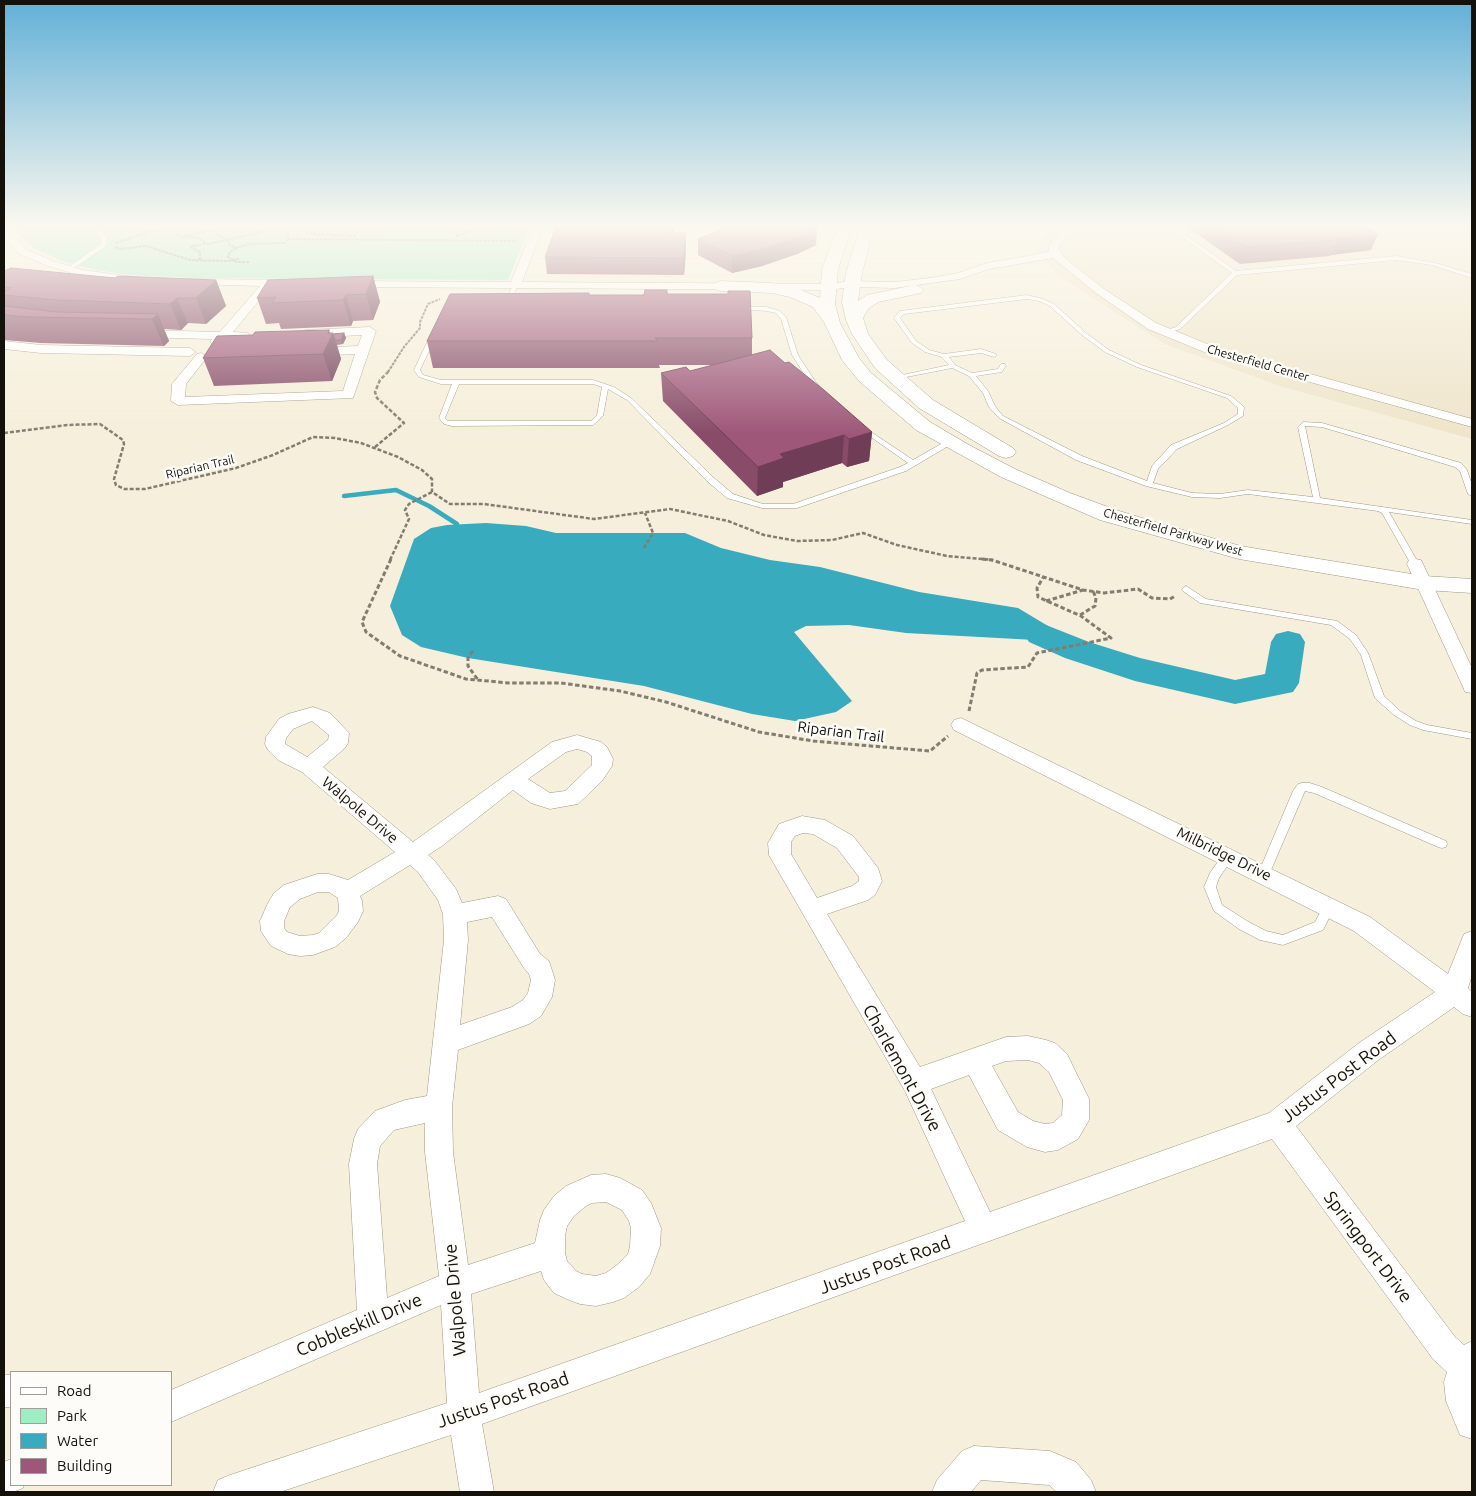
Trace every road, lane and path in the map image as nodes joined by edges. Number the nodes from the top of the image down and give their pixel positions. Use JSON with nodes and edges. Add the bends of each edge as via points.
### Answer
{"nodes":[{"id":1,"x":259,"y":294,"type":"edge"},
{"id":2,"x":510,"y":294,"type":"edge"},
{"id":3,"x":794,"y":294,"type":"edge"},
{"id":4,"x":828,"y":294,"type":"edge"},
{"id":5,"x":851,"y":294,"type":"edge"},
{"id":6,"x":887,"y":294,"type":"edge"},
{"id":7,"x":1106,"y":294,"type":"edge"},
{"id":8,"x":1213,"y":294,"type":"edge"},
{"id":9,"x":734,"y":308,"type":"edge"},
{"id":10,"x":515,"y":309,"type":"edge"},
{"id":11,"x":854,"y":320,"type":"junction"},
{"id":12,"x":831,"y":322,"type":"junction"},
{"id":13,"x":437,"y":327,"type":"edge"},
{"id":14,"x":1166,"y":332,"type":"junction"},
{"id":15,"x":129,"y":333,"type":"edge"},
{"id":16,"x":291,"y":334,"type":"edge"},
{"id":17,"x":261,"y":336,"type":"edge"},
{"id":18,"x":219,"y":340,"type":"junction"},
{"id":19,"x":4,"y":345,"type":"edge"},
{"id":20,"x":363,"y":350,"type":"junction"},
{"id":21,"x":295,"y":353,"type":"edge"},
{"id":22,"x":205,"y":355,"type":"junction"},
{"id":23,"x":994,"y":355,"type":"dead end"},
{"id":24,"x":944,"y":356,"type":"junction"},
{"id":25,"x":1003,"y":365,"type":"dead end"},
{"id":26,"x":953,"y":366,"type":"junction"},
{"id":27,"x":971,"y":375,"type":"junction"},
{"id":28,"x":896,"y":377,"type":"junction"},
{"id":29,"x":456,"y":382,"type":"junction"},
{"id":30,"x":605,"y":386,"type":"junction"},
{"id":31,"x":824,"y":394,"type":"edge"},
{"id":32,"x":407,"y":420,"type":"dead end"},
{"id":33,"x":404,"y":423,"type":"dead end"},
{"id":34,"x":1472,"y":423,"type":"edge"},
{"id":35,"x":856,"y":424,"type":"edge"},
{"id":36,"x":4,"y":433,"type":"edge"},
{"id":37,"x":951,"y":442,"type":"junction"},
{"id":38,"x":912,"y":463,"type":"junction"},
{"id":39,"x":1148,"y":484,"type":"junction"},
{"id":40,"x":432,"y":492,"type":"junction"},
{"id":41,"x":1472,"y":494,"type":"edge"},
{"id":42,"x":1317,"y":500,"type":"junction"},
{"id":43,"x":1380,"y":509,"type":"junction"},
{"id":44,"x":645,"y":513,"type":"junction"},
{"id":45,"x":1472,"y":522,"type":"edge"},
{"id":46,"x":644,"y":548,"type":"dead end"},
{"id":47,"x":1415,"y":564,"type":"junction"},
{"id":48,"x":1472,"y":568,"type":"edge"},
{"id":49,"x":1044,"y":576,"type":"junction"},
{"id":50,"x":1424,"y":583,"type":"junction"},
{"id":51,"x":1472,"y":586,"type":"edge"},
{"id":52,"x":1186,"y":589,"type":"joint"},
{"id":53,"x":1083,"y":590,"type":"junction"},
{"id":54,"x":1093,"y":591,"type":"junction"},
{"id":55,"x":1045,"y":601,"type":"junction"},
{"id":56,"x":1080,"y":615,"type":"junction"},
{"id":57,"x":473,"y":651,"type":"dead end"},
{"id":58,"x":478,"y":680,"type":"junction"},
{"id":59,"x":1472,"y":688,"type":"edge"},
{"id":60,"x":962,"y":725,"type":"junction"},
{"id":61,"x":1472,"y":736,"type":"edge"},
{"id":62,"x":309,"y":768,"type":"dead end"},
{"id":63,"x":513,"y":779,"type":"dead end"},
{"id":64,"x":1442,"y":844,"type":"dead end"},
{"id":65,"x":411,"y":854,"type":"junction"},
{"id":66,"x":1228,"y":856,"type":"junction"},
{"id":67,"x":1264,"y":874,"type":"junction"},
{"id":68,"x":347,"y":892,"type":"dead end"},
{"id":69,"x":1329,"y":906,"type":"junction"},
{"id":70,"x":812,"y":910,"type":"dead end"},
{"id":71,"x":455,"y":914,"type":"junction"},
{"id":72,"x":1472,"y":941,"type":"edge"},
{"id":73,"x":1463,"y":999,"type":"edge"},
{"id":74,"x":446,"y":1042,"type":"junction"},
{"id":75,"x":975,"y":1060,"type":"dead end"},
{"id":76,"x":914,"y":1082,"type":"junction"},
{"id":77,"x":439,"y":1107,"type":"junction"},
{"id":78,"x":1277,"y":1124,"type":"junction"},
{"id":79,"x":984,"y":1230,"type":"junction"},
{"id":80,"x":550,"y":1253,"type":"dead end"},
{"id":81,"x":455,"y":1284,"type":"junction"},
{"id":82,"x":374,"y":1319,"type":"junction"},
{"id":83,"x":1468,"y":1362,"type":"edge"},
{"id":84,"x":172,"y":1406,"type":"edge"},
{"id":85,"x":464,"y":1414,"type":"junction"},
{"id":86,"x":1472,"y":1423,"type":"edge"},
{"id":87,"x":230,"y":1492,"type":"edge"},
{"id":88,"x":476,"y":1492,"type":"edge"},
{"id":89,"x":949,"y":1492,"type":"edge"},
{"id":90,"x":1079,"y":1492,"type":"edge"}],
"edges":[{"from":1,"to":18,"type":"street"},
{"from":2,"to":10,"type":"lane","via":[[502,309]]},
{"from":3,"to":12,"type":"street","via":[[819,304]]},
{"from":4,"to":12,"type":"street","name":"Chesterfield Parkway West"},
{"from":5,"to":11,"type":"street","name":"Chesterfield Parkway West"},
{"from":6,"to":11,"type":"street","via":[[861,306]]},
{"from":7,"to":14,"type":"street","name":"Chesterfield Center","via":[[1128,311]]},
{"from":8,"to":14,"type":"lane","via":[[1178,328]]},
{"from":9,"to":31,"type":"lane","via":[[778,312],[784,318],[795,355]]},
{"from":11,"to":28,"type":"street","name":"Chesterfield Parkway West","via":[[881,364]]},
{"from":12,"to":37,"type":"street","name":"Chesterfield Parkway West","via":[[851,360],[865,377],[923,426]]},
{"from":13,"to":29,"type":"lane","via":[[418,373],[433,381]]},
{"from":14,"to":34,"type":"street","name":"Chesterfield Center","via":[[1213,351]]},
{"from":15,"to":18,"type":"street"},
{"from":16,"to":20,"type":"street","via":[[370,331]]},
{"from":17,"to":18,"type":"street"},
{"from":18,"to":22,"type":"street","via":[[199,344]]},
{"from":18,"to":22,"type":"street","via":[[227,347]]},
{"from":19,"to":22,"type":"street"},
{"from":20,"to":21,"type":"street"},
{"from":20,"to":22,"type":"street","via":[[348,395],[178,401],[179,384]]},
{"from":23,"to":24,"type":"lane","via":[[981,351]]},
{"from":24,"to":26,"type":"lane"},
{"from":24,"to":39,"type":"lane","via":[[927,351],[914,342],[897,318],[902,312],[1027,297],[1052,305],[1107,351],[1229,398],[1241,406],[1241,415],[1174,447],[1156,468]]},
{"from":25,"to":27,"type":"lane","via":[[1000,371]]},
{"from":26,"to":27,"type":"lane"},
{"from":26,"to":28,"type":"lane"},
{"from":27,"to":39,"type":"lane","via":[[1002,417],[1079,458]]},
{"from":28,"to":47,"type":"street","name":"Chesterfield Parkway West","via":[[926,404],[958,424],[1012,456],[1071,483],[1174,518],[1258,539]]},
{"from":29,"to":30,"type":"lane","via":[[579,381]]},
{"from":29,"to":30,"type":"lane","via":[[442,418],[446,423],[593,423],[600,416]]},
{"from":30,"to":38,"type":"lane","via":[[629,399],[730,496],[762,506],[794,506]]},
{"from":32,"to":33,"type":"path"},
{"from":35,"to":38,"type":"lane"},
{"from":36,"to":40,"type":"path","name":"Riparian Trail","via":[[100,424],[123,440],[114,479],[116,485],[124,489],[145,489],[236,468],[306,439],[345,440],[398,456],[422,470],[432,480]]},
{"from":37,"to":38,"type":"lane"},
{"from":37,"to":50,"type":"street","name":"Chesterfield Parkway West","via":[[1008,473],[1140,525],[1274,559]]},
{"from":39,"to":42,"type":"lane","via":[[1192,495],[1248,492]]},
{"from":40,"to":44,"type":"path","via":[[450,504],[484,504],[594,519]]},
{"from":40,"to":58,"type":"path","name":"Riparian Trail","via":[[409,504],[405,510],[409,519],[362,622],[366,632],[400,656],[466,679]]},
{"from":41,"to":42,"type":"lane","via":[[1458,465],[1322,425],[1303,424],[1301,427]]},
{"from":42,"to":43,"type":"lane"},
{"from":43,"to":45,"type":"lane"},
{"from":43,"to":47,"type":"lane","via":[[1385,512]]},
{"from":44,"to":46,"type":"path","via":[[653,533]]},
{"from":44,"to":49,"type":"path","via":[[670,509],[728,521],[764,536],[797,541],[832,540],[863,533],[897,545],[947,556],[992,560]]},
{"from":47,"to":48,"type":"street","name":"Chesterfield Parkway West"},
{"from":47,"to":50,"type":"street"},
{"from":49,"to":53,"type":"path"},
{"from":49,"to":55,"type":"path","via":[[1037,588],[1038,597]]},
{"from":50,"to":51,"type":"street","name":"Chesterfield Parkway West"},
{"from":50,"to":59,"type":"street"},
{"from":52,"to":54,"type":"path","via":[[1170,599],[1152,598],[1138,588],[1104,593]]},
{"from":52,"to":61,"type":"lane","via":[[1203,601],[1334,623],[1353,637],[1365,655],[1380,698],[1397,713],[1426,728]]},
{"from":53,"to":54,"type":"path"},
{"from":53,"to":55,"type":"path"},
{"from":54,"to":56,"type":"path","via":[[1095,606]]},
{"from":55,"to":56,"type":"path","name":"Riparian Trail"},
{"from":56,"to":60,"type":"path","name":"Riparian Trail","via":[[1111,638],[1037,653],[1028,667],[982,670],[977,674],[969,715]]},
{"from":57,"to":58,"type":"path","via":[[468,658],[468,666]]},
{"from":58,"to":60,"type":"path","name":"Riparian Trail","via":[[561,683],[620,691],[759,732],[889,749],[930,752]]},
{"from":60,"to":66,"type":"street","name":"Milbridge Drive"},
{"from":62,"to":65,"type":"street","name":"Walpole Drive"},
{"from":63,"to":65,"type":"street","name":"Walpole Drive"},
{"from":64,"to":67,"type":"lane","via":[[1318,790],[1302,787]]},
{"from":65,"to":68,"type":"street","name":"Walpole Drive"},
{"from":65,"to":71,"type":"street","name":"Walpole Drive","via":[[439,881]]},
{"from":66,"to":67,"type":"street","name":"Milbridge Drive"},
{"from":66,"to":69,"type":"lane","via":[[1210,887],[1218,908],[1264,936],[1283,940],[1318,926]]},
{"from":67,"to":69,"type":"street","name":"Milbridge Drive"},
{"from":69,"to":73,"type":"street","name":"Milbridge Drive","via":[[1362,924]]},
{"from":70,"to":76,"type":"street","name":"Charlemont Drive"},
{"from":71,"to":74,"type":"street","name":"Walpole Drive","via":[[456,940]]},
{"from":71,"to":74,"type":"street","via":[[498,906],[540,969],[543,980],[540,997],[520,1016]]},
{"from":72,"to":73,"type":"street"},
{"from":73,"to":78,"type":"street","name":"Justus Post Road","via":[[1368,1052]]},
{"from":74,"to":77,"type":"street","name":"Walpole Drive"},
{"from":75,"to":76,"type":"street"},
{"from":76,"to":79,"type":"street","name":"Charlemont Drive"},
{"from":77,"to":81,"type":"street","name":"Walpole Drive","via":[[439,1152]]},
{"from":77,"to":82,"type":"street","via":[[385,1120],[368,1139],[364,1164]]},
{"from":78,"to":79,"type":"street","name":"Justus Post Road"},
{"from":78,"to":83,"type":"street","name":"Springport Drive","via":[[1444,1348]]},
{"from":79,"to":85,"type":"street","name":"Justus Post Road"},
{"from":80,"to":81,"type":"street","name":"Cobbleskill Drive"},
{"from":81,"to":82,"type":"street","name":"Cobbleskill Drive"},
{"from":81,"to":85,"type":"street","name":"Walpole Drive"},
{"from":82,"to":84,"type":"street","name":"Cobbleskill Drive"},
{"from":83,"to":86,"type":"street","name":"Springport Drive","via":[[1460,1382],[1462,1401]]},
{"from":85,"to":87,"type":"street","name":"Justus Post Road"},
{"from":85,"to":88,"type":"street","name":"Walpole Drive"},
{"from":89,"to":90,"type":"street","via":[[974,1463],[1050,1468],[1064,1474]]}]}
